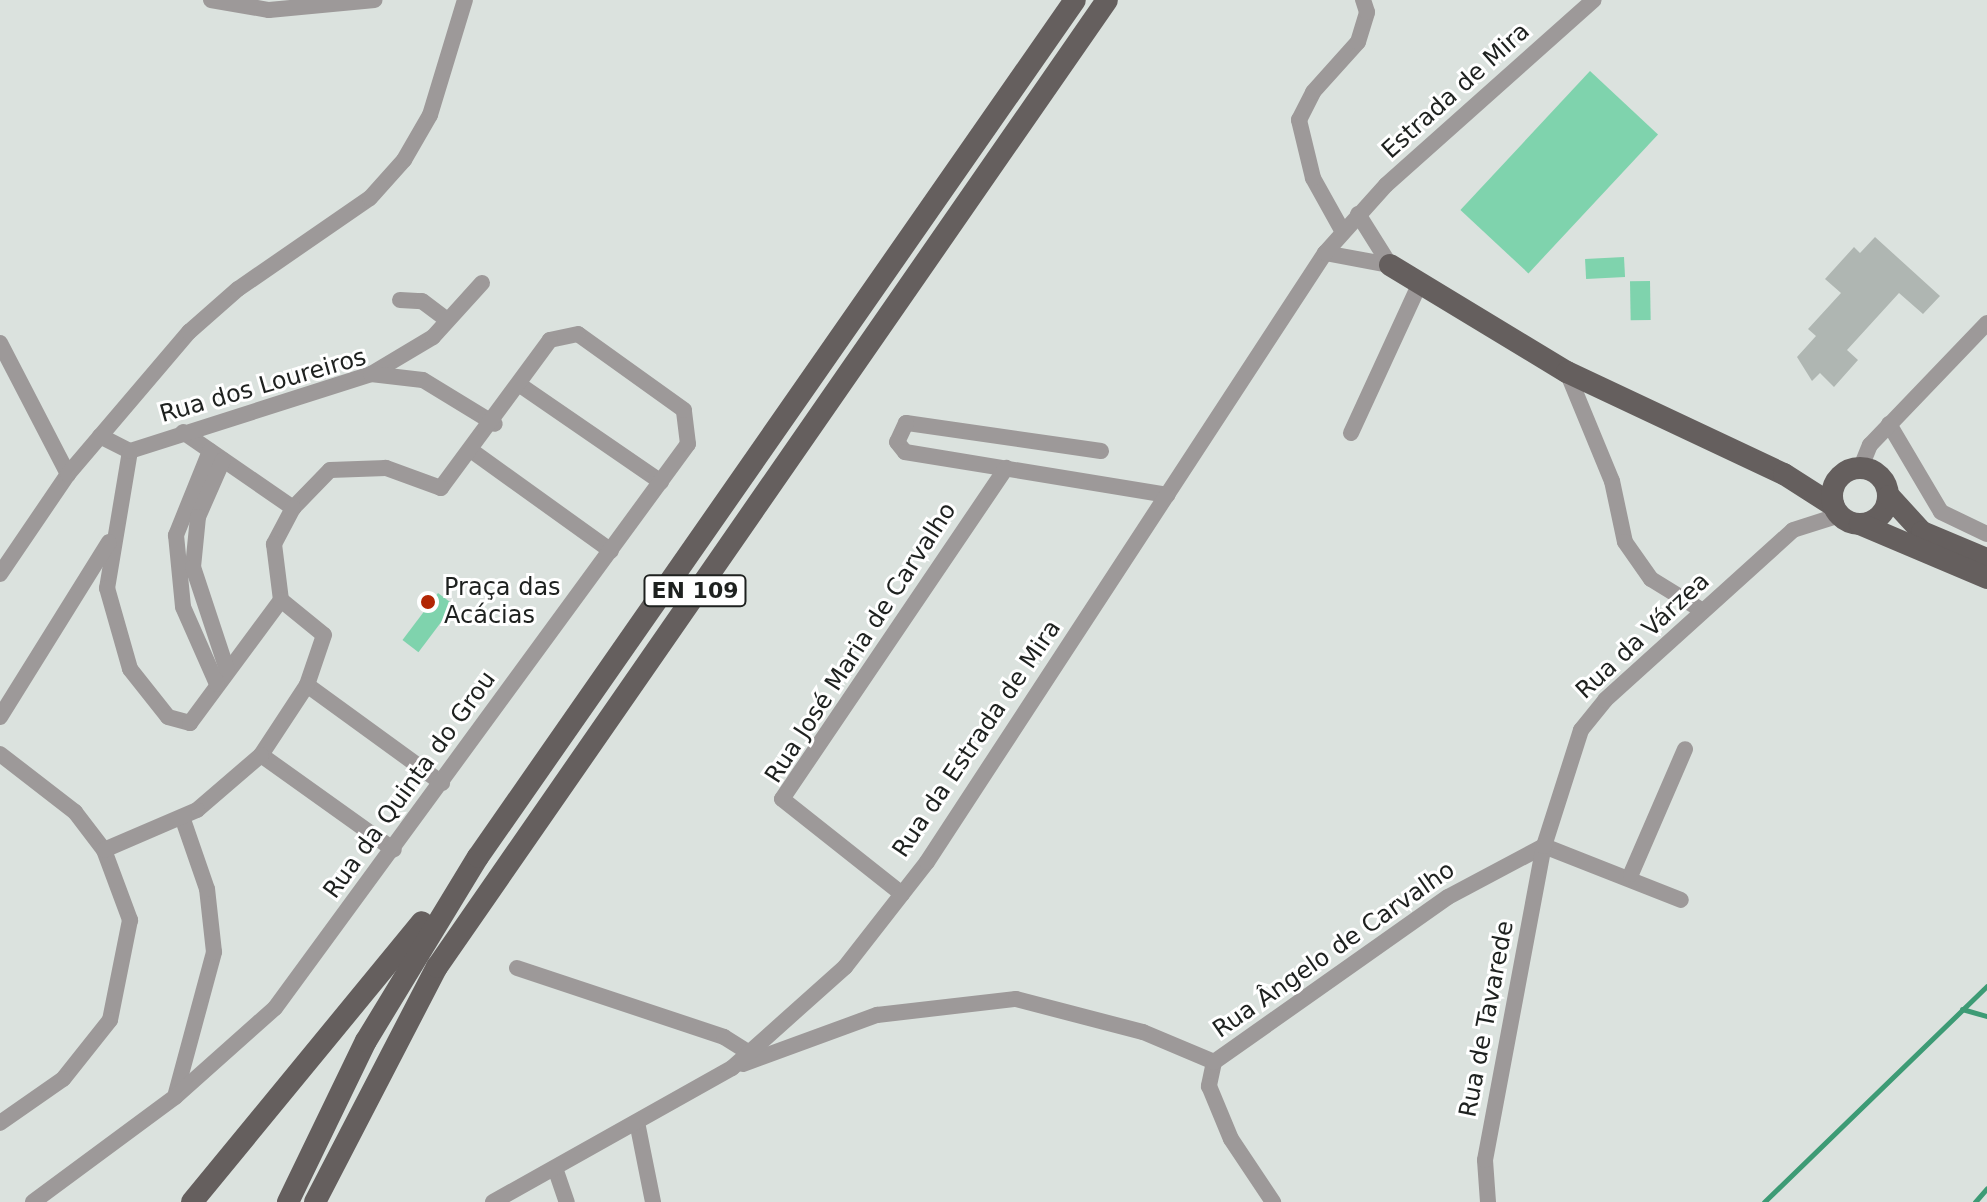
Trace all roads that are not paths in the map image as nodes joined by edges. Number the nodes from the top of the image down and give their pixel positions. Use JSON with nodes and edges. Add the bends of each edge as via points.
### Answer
{"nodes":[{"id":1,"x":211,"y":0,"type":"edge"},
{"id":2,"x":375,"y":0,"type":"edge"},
{"id":3,"x":465,"y":0,"type":"edge"},
{"id":4,"x":1075,"y":0,"type":"edge"},
{"id":5,"x":1107,"y":0,"type":"edge"},
{"id":6,"x":1363,"y":0,"type":"edge"},
{"id":7,"x":1594,"y":0,"type":"edge"},
{"id":8,"x":1386,"y":185,"type":"joint"},
{"id":9,"x":1358,"y":214,"type":"junction"},
{"id":10,"x":1343,"y":232,"type":"junction"},
{"id":11,"x":1325,"y":253,"type":"junction"},
{"id":12,"x":1390,"y":265,"type":"junction"},
{"id":13,"x":482,"y":283,"type":"dead end"},
{"id":14,"x":1420,"y":283,"type":"junction"},
{"id":15,"x":400,"y":300,"type":"dead end"},
{"id":16,"x":447,"y":320,"type":"junction"},
{"id":17,"x":1987,"y":323,"type":"edge"},
{"id":18,"x":0,"y":343,"type":"edge"},
{"id":19,"x":1567,"y":372,"type":"junction"},
{"id":20,"x":371,"y":374,"type":"junction"},
{"id":21,"x":520,"y":385,"type":"junction"},
{"id":22,"x":495,"y":424,"type":"junction"},
{"id":23,"x":1889,"y":424,"type":"junction"},
{"id":24,"x":183,"y":432,"type":"junction"},
{"id":25,"x":1351,"y":433,"type":"dead end"},
{"id":26,"x":100,"y":436,"type":"junction"},
{"id":27,"x":130,"y":451,"type":"junction"},
{"id":28,"x":472,"y":451,"type":"junction"},
{"id":29,"x":1101,"y":451,"type":"dead end"},
{"id":30,"x":217,"y":455,"type":"junction"},
{"id":31,"x":1006,"y":468,"type":"junction"},
{"id":32,"x":1851,"y":471,"type":"junction"},
{"id":33,"x":68,"y":474,"type":"junction"},
{"id":34,"x":1784,"y":474,"type":"junction"},
{"id":35,"x":661,"y":482,"type":"junction"},
{"id":36,"x":1167,"y":495,"type":"junction"},
{"id":37,"x":1889,"y":496,"type":"junction"},
{"id":38,"x":293,"y":508,"type":"junction"},
{"id":39,"x":1844,"y":515,"type":"junction"},
{"id":40,"x":1987,"y":534,"type":"edge"},
{"id":41,"x":110,"y":541,"type":"junction"},
{"id":42,"x":611,"y":551,"type":"junction"},
{"id":43,"x":1987,"y":559,"type":"edge"},
{"id":44,"x":0,"y":574,"type":"edge"},
{"id":45,"x":1987,"y":578,"type":"edge"},
{"id":46,"x":281,"y":600,"type":"junction"},
{"id":47,"x":1703,"y":611,"type":"junction"},
{"id":48,"x":222,"y":677,"type":"junction"},
{"id":49,"x":307,"y":685,"type":"junction"},
{"id":50,"x":0,"y":717,"type":"edge"},
{"id":51,"x":1685,"y":749,"type":"dead end"},
{"id":52,"x":0,"y":754,"type":"edge"},
{"id":53,"x":261,"y":755,"type":"junction"},
{"id":54,"x":442,"y":783,"type":"junction"},
{"id":55,"x":182,"y":817,"type":"junction"},
{"id":56,"x":1544,"y":846,"type":"junction"},
{"id":57,"x":104,"y":850,"type":"junction"},
{"id":58,"x":394,"y":850,"type":"junction"},
{"id":59,"x":478,"y":857,"type":"junction"},
{"id":60,"x":1631,"y":874,"type":"junction"},
{"id":61,"x":902,"y":894,"type":"junction"},
{"id":62,"x":1681,"y":900,"type":"dead end"},
{"id":63,"x":517,"y":968,"type":"dead end"},
{"id":64,"x":750,"y":1053,"type":"junction"},
{"id":65,"x":1214,"y":1062,"type":"junction"},
{"id":66,"x":732,"y":1068,"type":"junction"},
{"id":67,"x":175,"y":1097,"type":"junction"},
{"id":68,"x":637,"y":1122,"type":"junction"},
{"id":69,"x":0,"y":1123,"type":"edge"},
{"id":70,"x":555,"y":1168,"type":"junction"},
{"id":71,"x":33,"y":1202,"type":"edge"},
{"id":72,"x":192,"y":1202,"type":"edge"},
{"id":73,"x":288,"y":1202,"type":"edge"},
{"id":74,"x":315,"y":1202,"type":"edge"},
{"id":75,"x":493,"y":1202,"type":"edge"},
{"id":76,"x":567,"y":1202,"type":"edge"},
{"id":77,"x":653,"y":1202,"type":"edge"},
{"id":78,"x":1273,"y":1202,"type":"edge"},
{"id":79,"x":1488,"y":1202,"type":"edge"}],
"edges":[{"from":1,"to":2,"type":"street","via":[[269,10]]},
{"from":3,"to":26,"type":"street","via":[[430,115],[404,160],[370,198],[189,332]]},
{"from":4,"to":59,"type":"main road","number":"EN 109"},
{"from":5,"to":74,"type":"main road","number":"EN 109","via":[[437,967]]},
{"from":6,"to":10,"type":"street","via":[[1367,12],[1358,42],[1313,92],[1299,120],[1313,178]]},
{"from":7,"to":8,"type":"street","name":"Estrada de Mira"},
{"from":8,"to":9,"type":"street","name":"Rua da Estrada de Mira"},
{"from":9,"to":10,"type":"street","name":"Rua da Estrada de Mira"},
{"from":9,"to":12,"type":"street"},
{"from":10,"to":11,"type":"street","name":"Rua da Estrada de Mira"},
{"from":11,"to":12,"type":"street"},
{"from":11,"to":36,"type":"street","name":"Rua da Estrada de Mira"},
{"from":12,"to":14,"type":"main road"},
{"from":13,"to":16,"type":"street"},
{"from":14,"to":19,"type":"main road"},
{"from":14,"to":25,"type":"street"},
{"from":15,"to":16,"type":"street","via":[[422,301]]},
{"from":16,"to":20,"type":"street"},
{"from":17,"to":23,"type":"street"},
{"from":18,"to":33,"type":"street"},
{"from":19,"to":34,"type":"main road"},
{"from":19,"to":47,"type":"street","via":[[1612,481],[1625,542],[1651,579]]},
{"from":20,"to":22,"type":"street","name":"Rua dos Loureiros","via":[[423,380]]},
{"from":20,"to":24,"type":"street","name":"Rua dos Loureiros","via":[[297,403]]},
{"from":21,"to":22,"type":"street","name":"Rua da Quinta do Grou"},
{"from":21,"to":35,"type":"street"},
{"from":21,"to":35,"type":"street","name":"Rua da Quinta do Grou","via":[[550,340],[578,334],[684,410],[688,444]]},
{"from":22,"to":28,"type":"street","name":"Rua da Quinta do Grou"},
{"from":23,"to":32,"type":"street"},
{"from":23,"to":40,"type":"street","via":[[1941,512]]},
{"from":24,"to":27,"type":"street","name":"Rua dos Loureiros"},
{"from":24,"to":30,"type":"street"},
{"from":26,"to":27,"type":"street"},
{"from":26,"to":33,"type":"street"},
{"from":27,"to":41,"type":"street"},
{"from":28,"to":38,"type":"street","name":"Rua da Quinta do Grou","via":[[441,488],[386,468],[330,470]]},
{"from":28,"to":42,"type":"street"},
{"from":29,"to":31,"type":"street","via":[[906,423],[898,431],[905,452]]},
{"from":30,"to":38,"type":"street"},
{"from":30,"to":48,"type":"street","via":[[198,517],[193,567]]},
{"from":31,"to":36,"type":"street"},
{"from":31,"to":61,"type":"street","name":"Rua José Maria de Carvalho","via":[[782,799]]},
{"from":32,"to":34,"type":"main road"},
{"from":32,"to":37,"type":"main road","via":[[1881,476]]},
{"from":32,"to":39,"type":"main road"},
{"from":33,"to":44,"type":"street"},
{"from":34,"to":39,"type":"main road"},
{"from":35,"to":42,"type":"street","name":"Rua da Quinta do Grou"},
{"from":36,"to":61,"type":"street","name":"Rua da Estrada de Mira"},
{"from":37,"to":39,"type":"main road","via":[[1880,516]]},
{"from":37,"to":43,"type":"main road","via":[[1922,532]]},
{"from":38,"to":46,"type":"street","via":[[274,544]]},
{"from":39,"to":45,"type":"main road"},
{"from":39,"to":47,"type":"street","name":"Rua da Várzea","via":[[1793,530]]},
{"from":41,"to":48,"type":"street","via":[[107,588],[130,669],[168,717],[190,723]]},
{"from":41,"to":50,"type":"street"},
{"from":42,"to":54,"type":"street","name":"Rua da Quinta do Grou"},
{"from":46,"to":48,"type":"street"},
{"from":46,"to":49,"type":"street","via":[[324,635]]},
{"from":47,"to":56,"type":"street","name":"Rua da Várzea","via":[[1581,730]]},
{"from":49,"to":53,"type":"street"},
{"from":49,"to":54,"type":"street"},
{"from":51,"to":60,"type":"street"},
{"from":52,"to":57,"type":"street","via":[[75,812]]},
{"from":53,"to":55,"type":"street"},
{"from":53,"to":58,"type":"street"},
{"from":54,"to":58,"type":"street","name":"Rua da Quinta do Grou"},
{"from":55,"to":57,"type":"street"},
{"from":55,"to":67,"type":"street","via":[[207,889],[214,952]]},
{"from":56,"to":60,"type":"street"},
{"from":56,"to":65,"type":"street","name":"Rua Ângelo de Carvalho","via":[[1448,897]]},
{"from":56,"to":79,"type":"street","name":"Rua de Tavarede","via":[[1485,1160]]},
{"from":57,"to":69,"type":"street","via":[[130,920],[110,1020],[63,1079]]},
{"from":58,"to":67,"type":"street","name":"Rua da Quinta do Grou","via":[[275,1008]]},
{"from":59,"to":72,"type":"main road"},
{"from":59,"to":73,"type":"main road","number":"EN 109","via":[[366,1041]]},
{"from":60,"to":62,"type":"street"},
{"from":61,"to":64,"type":"street","name":"Rua da Estrada de Mira","via":[[815,998]]},
{"from":63,"to":64,"type":"street","via":[[724,1037]]},
{"from":64,"to":66,"type":"street","name":"Rua da Estrada de Mira"},
{"from":65,"to":66,"type":"street","name":"Rua Ângelo de Carvalho","via":[[1143,1032],[1016,999],[877,1015]]},
{"from":65,"to":78,"type":"street","via":[[1209,1086],[1231,1139]]},
{"from":66,"to":68,"type":"street","name":"Rua da Estrada de Mira"},
{"from":67,"to":71,"type":"street","name":"Rua da Quinta do Grou"},
{"from":68,"to":70,"type":"street","name":"Rua da Estrada de Mira"},
{"from":68,"to":77,"type":"street"},
{"from":70,"to":75,"type":"street","name":"Rua da Estrada de Mira"},
{"from":70,"to":76,"type":"street"}]}
